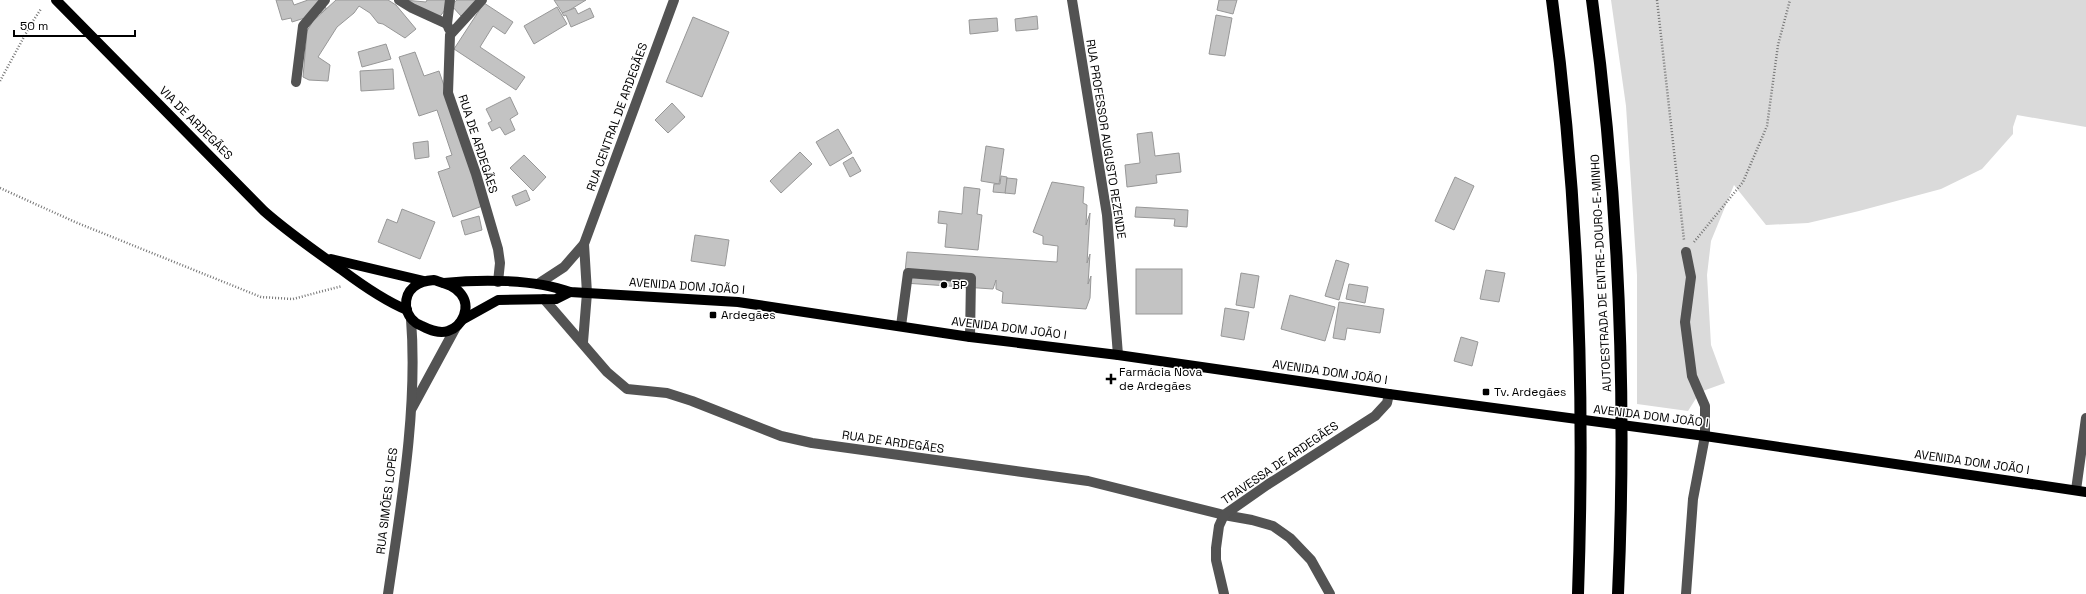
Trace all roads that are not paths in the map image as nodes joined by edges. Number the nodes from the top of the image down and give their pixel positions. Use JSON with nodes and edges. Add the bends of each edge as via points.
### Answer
{"nodes":[{"id":1,"x":56,"y":0,"type":"edge"},
{"id":2,"x":325,"y":0,"type":"edge"},
{"id":3,"x":399,"y":0,"type":"edge"},
{"id":4,"x":450,"y":0,"type":"edge"},
{"id":5,"x":482,"y":0,"type":"edge"},
{"id":6,"x":674,"y":0,"type":"edge"},
{"id":7,"x":1072,"y":0,"type":"edge"},
{"id":8,"x":1552,"y":0,"type":"edge"},
{"id":9,"x":1592,"y":0,"type":"edge"},
{"id":10,"x":447,"y":24,"type":"junction"},
{"id":11,"x":450,"y":35,"type":"junction"},
{"id":12,"x":296,"y":82,"type":"dead end"},
{"id":13,"x":584,"y":244,"type":"junction"},
{"id":14,"x":1686,"y":252,"type":"road end"},
{"id":15,"x":324,"y":257,"type":"junction"},
{"id":16,"x":424,"y":281,"type":"junction"},
{"id":17,"x":498,"y":282,"type":"junction"},
{"id":18,"x":444,"y":283,"type":"junction"},
{"id":19,"x":538,"y":284,"type":"junction"},
{"id":20,"x":570,"y":292,"type":"junction"},
{"id":21,"x":587,"y":292,"type":"junction"},
{"id":22,"x":544,"y":299,"type":"junction"},
{"id":23,"x":409,"y":314,"type":"junction"},
{"id":24,"x":459,"y":324,"type":"junction"},
{"id":25,"x":901,"y":326,"type":"junction"},
{"id":26,"x":970,"y":337,"type":"junction"},
{"id":27,"x":583,"y":342,"type":"junction"},
{"id":28,"x":1118,"y":355,"type":"junction"},
{"id":29,"x":1390,"y":394,"type":"junction"},
{"id":30,"x":411,"y":412,"type":"junction"},
{"id":31,"x":2086,"y":418,"type":"edge"},
{"id":32,"x":1705,"y":436,"type":"junction"},
{"id":33,"x":2081,"y":491,"type":"edge"},
{"id":34,"x":1224,"y":516,"type":"junction"},
{"id":35,"x":388,"y":594,"type":"edge"},
{"id":36,"x":1224,"y":594,"type":"edge"},
{"id":37,"x":1330,"y":594,"type":"edge"},
{"id":38,"x":1578,"y":594,"type":"edge"},
{"id":39,"x":1618,"y":594,"type":"edge"},
{"id":40,"x":1686,"y":594,"type":"edge"}],
"edges":[{"from":1,"to":15,"type":"main road","name":"VIA DE ARDEGÃES","via":[[264,211],[293,236]]},
{"from":2,"to":12,"type":"street","via":[[303,26]]},
{"from":3,"to":10,"type":"street"},
{"from":4,"to":10,"type":"street"},
{"from":5,"to":11,"type":"street"},
{"from":6,"to":13,"type":"street","name":"RUA CENTRAL DE ARDEGÃES"},
{"from":7,"to":28,"type":"street","name":"RUA PROFESSOR AUGUSTO REZENDE","via":[[1107,215]]},
{"from":8,"to":38,"type":"highway","name":"AUTOESTRADA DE ENTRE-DOURO-E-MINHO","via":[[1571,174],[1579,313],[1581,474]]},
{"from":9,"to":39,"type":"highway","name":"AUTOESTRADA DE ENTRE-DOURO-E-MINHO","via":[[1612,180],[1620,311],[1622,476]]},
{"from":10,"to":11,"type":"street","name":"RUA DE ARDEGÃES"},
{"from":11,"to":17,"type":"street","name":"RUA DE ARDEGÃES","via":[[448,93],[498,249]]},
{"from":13,"to":19,"type":"street","name":"RUA CENTRAL DE ARDEGÃES","via":[[564,268]]},
{"from":13,"to":21,"type":"street","name":"RUA CENTRAL DE ARDEGÃES"},
{"from":14,"to":32,"type":"street","via":[[1691,277],[1685,322],[1692,376],[1705,406]]},
{"from":15,"to":16,"type":"main road","name":"VIA DE ARDEGÃES"},
{"from":15,"to":23,"type":"main road","name":"VIA DE ARDEGÃES"},
{"from":16,"to":18,"type":"main road"},
{"from":16,"to":23,"type":"main road","via":[[415,285],[409,292],[406,301]]},
{"from":17,"to":18,"type":"main road","name":"AVENIDA DOM JOÃO I","via":[[472,280]]},
{"from":17,"to":19,"type":"main road","name":"AVENIDA DOM JOÃO I"},
{"from":18,"to":24,"type":"main road","via":[[453,287],[464,302],[465,311]]},
{"from":19,"to":20,"type":"main road","name":"AVENIDA DOM JOÃO I","via":[[552,285]]},
{"from":20,"to":21,"type":"main road","name":"AVENIDA DOM JOÃO I"},
{"from":20,"to":22,"type":"main road","name":"AVENIDA DOM JOÃO I","via":[[556,299]]},
{"from":21,"to":25,"type":"main road","name":"AVENIDA DOM JOÃO I","via":[[738,302]]},
{"from":21,"to":27,"type":"street"},
{"from":22,"to":24,"type":"main road","name":"AVENIDA DOM JOÃO I","via":[[498,300]]},
{"from":22,"to":27,"type":"street","name":"RUA DE ARDEGÃES"},
{"from":23,"to":24,"type":"main road","via":[[418,325],[438,332],[447,331]]},
{"from":23,"to":30,"type":"street","name":"RUA SIMÕES LOPES","via":[[414,355]]},
{"from":24,"to":30,"type":"street","name":"RUA SIMÕES LOPES"},
{"from":25,"to":26,"type":"main road","name":"AVENIDA DOM JOÃO I"},
{"from":25,"to":26,"type":"street","via":[[908,273],[971,278]]},
{"from":26,"to":28,"type":"main road","name":"AVENIDA DOM JOÃO I"},
{"from":27,"to":34,"type":"street","name":"RUA DE ARDEGÃES","via":[[607,372],[626,389],[673,395],[781,436],[848,449],[1088,481]]},
{"from":28,"to":29,"type":"main road","name":"AVENIDA DOM JOÃO I"},
{"from":29,"to":32,"type":"main road","name":"AVENIDA DOM JOÃO I"},
{"from":29,"to":34,"type":"street","name":"TRAVESSA DE ARDEGÃES","via":[[1375,416],[1274,480]]},
{"from":30,"to":35,"type":"street","name":"RUA SIMÕES LOPES"},
{"from":31,"to":33,"type":"street"},
{"from":32,"to":33,"type":"main road","name":"AVENIDA DOM JOÃO I"},
{"from":32,"to":40,"type":"street","via":[[1693,499]]},
{"from":34,"to":36,"type":"street","name":"TRAVESSA DE ARDEGÃES","via":[[1217,536],[1216,560]]},
{"from":34,"to":37,"type":"street","name":"RUA DE ARDEGÃES","via":[[1273,526],[1290,538],[1311,560]]}]}
